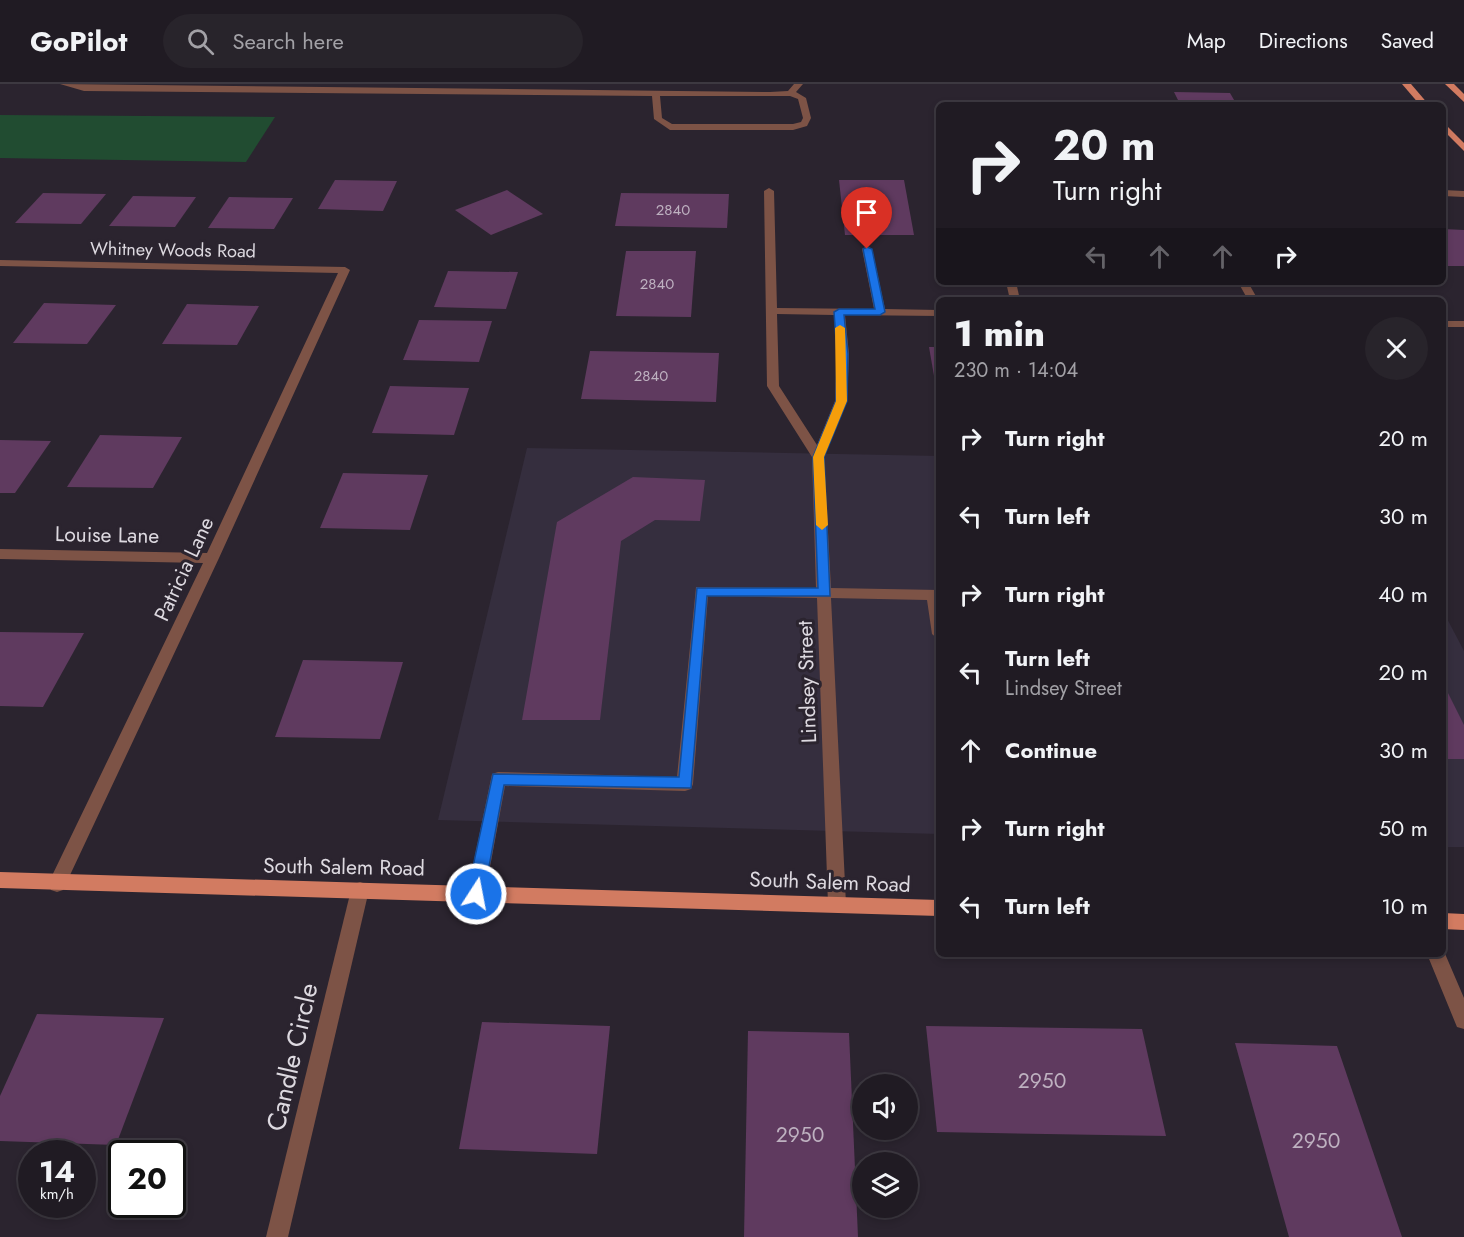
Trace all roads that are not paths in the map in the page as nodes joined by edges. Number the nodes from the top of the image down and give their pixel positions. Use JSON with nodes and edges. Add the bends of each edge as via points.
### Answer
{"nodes":[{"id":1,"x":64,"y":84,"type":"edge"},
{"id":2,"x":799,"y":84,"type":"edge"},
{"id":3,"x":1406,"y":84,"type":"edge"},
{"id":4,"x":1449,"y":84,"type":"edge"},
{"id":5,"x":120,"y":86,"type":"edge"},
{"id":6,"x":489,"y":88,"type":"edge"},
{"id":7,"x":791,"y":93,"type":"junction"},
{"id":8,"x":656,"y":94,"type":"junction"},
{"id":9,"x":1464,"y":99,"type":"edge"},
{"id":10,"x":1422,"y":102,"type":"edge"},
{"id":11,"x":1446,"y":127,"type":"edge"},
{"id":12,"x":1464,"y":148,"type":"edge"},
{"id":13,"x":769,"y":191,"type":"dead end"},
{"id":14,"x":1446,"y":193,"type":"edge"},
{"id":15,"x":1464,"y":194,"type":"edge"},
{"id":16,"x":867,"y":249,"type":"dead end"},
{"id":17,"x":0,"y":263,"type":"edge"},
{"id":18,"x":345,"y":270,"type":"joint"},
{"id":19,"x":772,"y":310,"type":"junction"},
{"id":20,"x":839,"y":312,"type":"junction"},
{"id":21,"x":880,"y":312,"type":"junction"},
{"id":22,"x":936,"y":313,"type":"edge"},
{"id":23,"x":1446,"y":324,"type":"edge"},
{"id":24,"x":1464,"y":324,"type":"edge"},
{"id":25,"x":818,"y":457,"type":"junction"},
{"id":26,"x":0,"y":554,"type":"edge"},
{"id":27,"x":212,"y":558,"type":"junction"},
{"id":28,"x":825,"y":592,"type":"junction"},
{"id":29,"x":936,"y":595,"type":"edge"},
{"id":30,"x":0,"y":880,"type":"edge"},
{"id":31,"x":57,"y":884,"type":"junction"},
{"id":32,"x":360,"y":890,"type":"junction"},
{"id":33,"x":476,"y":894,"type":"junction"},
{"id":34,"x":837,"y":904,"type":"junction"},
{"id":35,"x":936,"y":908,"type":"edge"},
{"id":36,"x":1446,"y":921,"type":"edge"},
{"id":37,"x":1464,"y":922,"type":"edge"},
{"id":38,"x":1437,"y":957,"type":"edge"},
{"id":39,"x":1464,"y":1020,"type":"edge"},
{"id":40,"x":277,"y":1237,"type":"edge"}],
"edges":[{"from":1,"to":5,"type":"street","via":[[84,88]]},
{"from":2,"to":7,"type":"street"},
{"from":3,"to":10,"type":"main road"},
{"from":4,"to":9,"type":"main road"},
{"from":5,"to":6,"type":"street"},
{"from":6,"to":8,"type":"street"},
{"from":7,"to":8,"type":"street"},
{"from":7,"to":8,"type":"street","via":[[802,98],[807,118],[804,124],[782,127],[670,127],[658,119]]},
{"from":11,"to":12,"type":"main road"},
{"from":13,"to":19,"type":"street"},
{"from":14,"to":15,"type":"street"},
{"from":16,"to":21,"type":"street"},
{"from":17,"to":18,"type":"street","name":"Whitney Woods Road"},
{"from":18,"to":27,"type":"street","name":"Patricia Lane"},
{"from":19,"to":20,"type":"street"},
{"from":19,"to":25,"type":"street","via":[[774,386]]},
{"from":20,"to":21,"type":"street"},
{"from":20,"to":25,"type":"street","via":[[843,354],[841,401]]},
{"from":21,"to":22,"type":"street"},
{"from":23,"to":24,"type":"street"},
{"from":25,"to":28,"type":"street","name":"Lindsey Street"},
{"from":26,"to":27,"type":"street","name":"Louise Lane"},
{"from":27,"to":31,"type":"street","name":"Patricia Lane"},
{"from":28,"to":29,"type":"street"},
{"from":28,"to":33,"type":"street","via":[[701,591],[686,784],[498,779]]},
{"from":28,"to":34,"type":"street","name":"Lindsey Street"},
{"from":30,"to":31,"type":"main road","name":"South Salem Road"},
{"from":31,"to":32,"type":"main road","name":"South Salem Road"},
{"from":32,"to":33,"type":"main road","name":"South Salem Road"},
{"from":32,"to":40,"type":"street","name":"Candle Circle"},
{"from":33,"to":34,"type":"main road","name":"South Salem Road"},
{"from":34,"to":35,"type":"main road","name":"South Salem Road"},
{"from":36,"to":37,"type":"main road"},
{"from":38,"to":39,"type":"street"}]}
